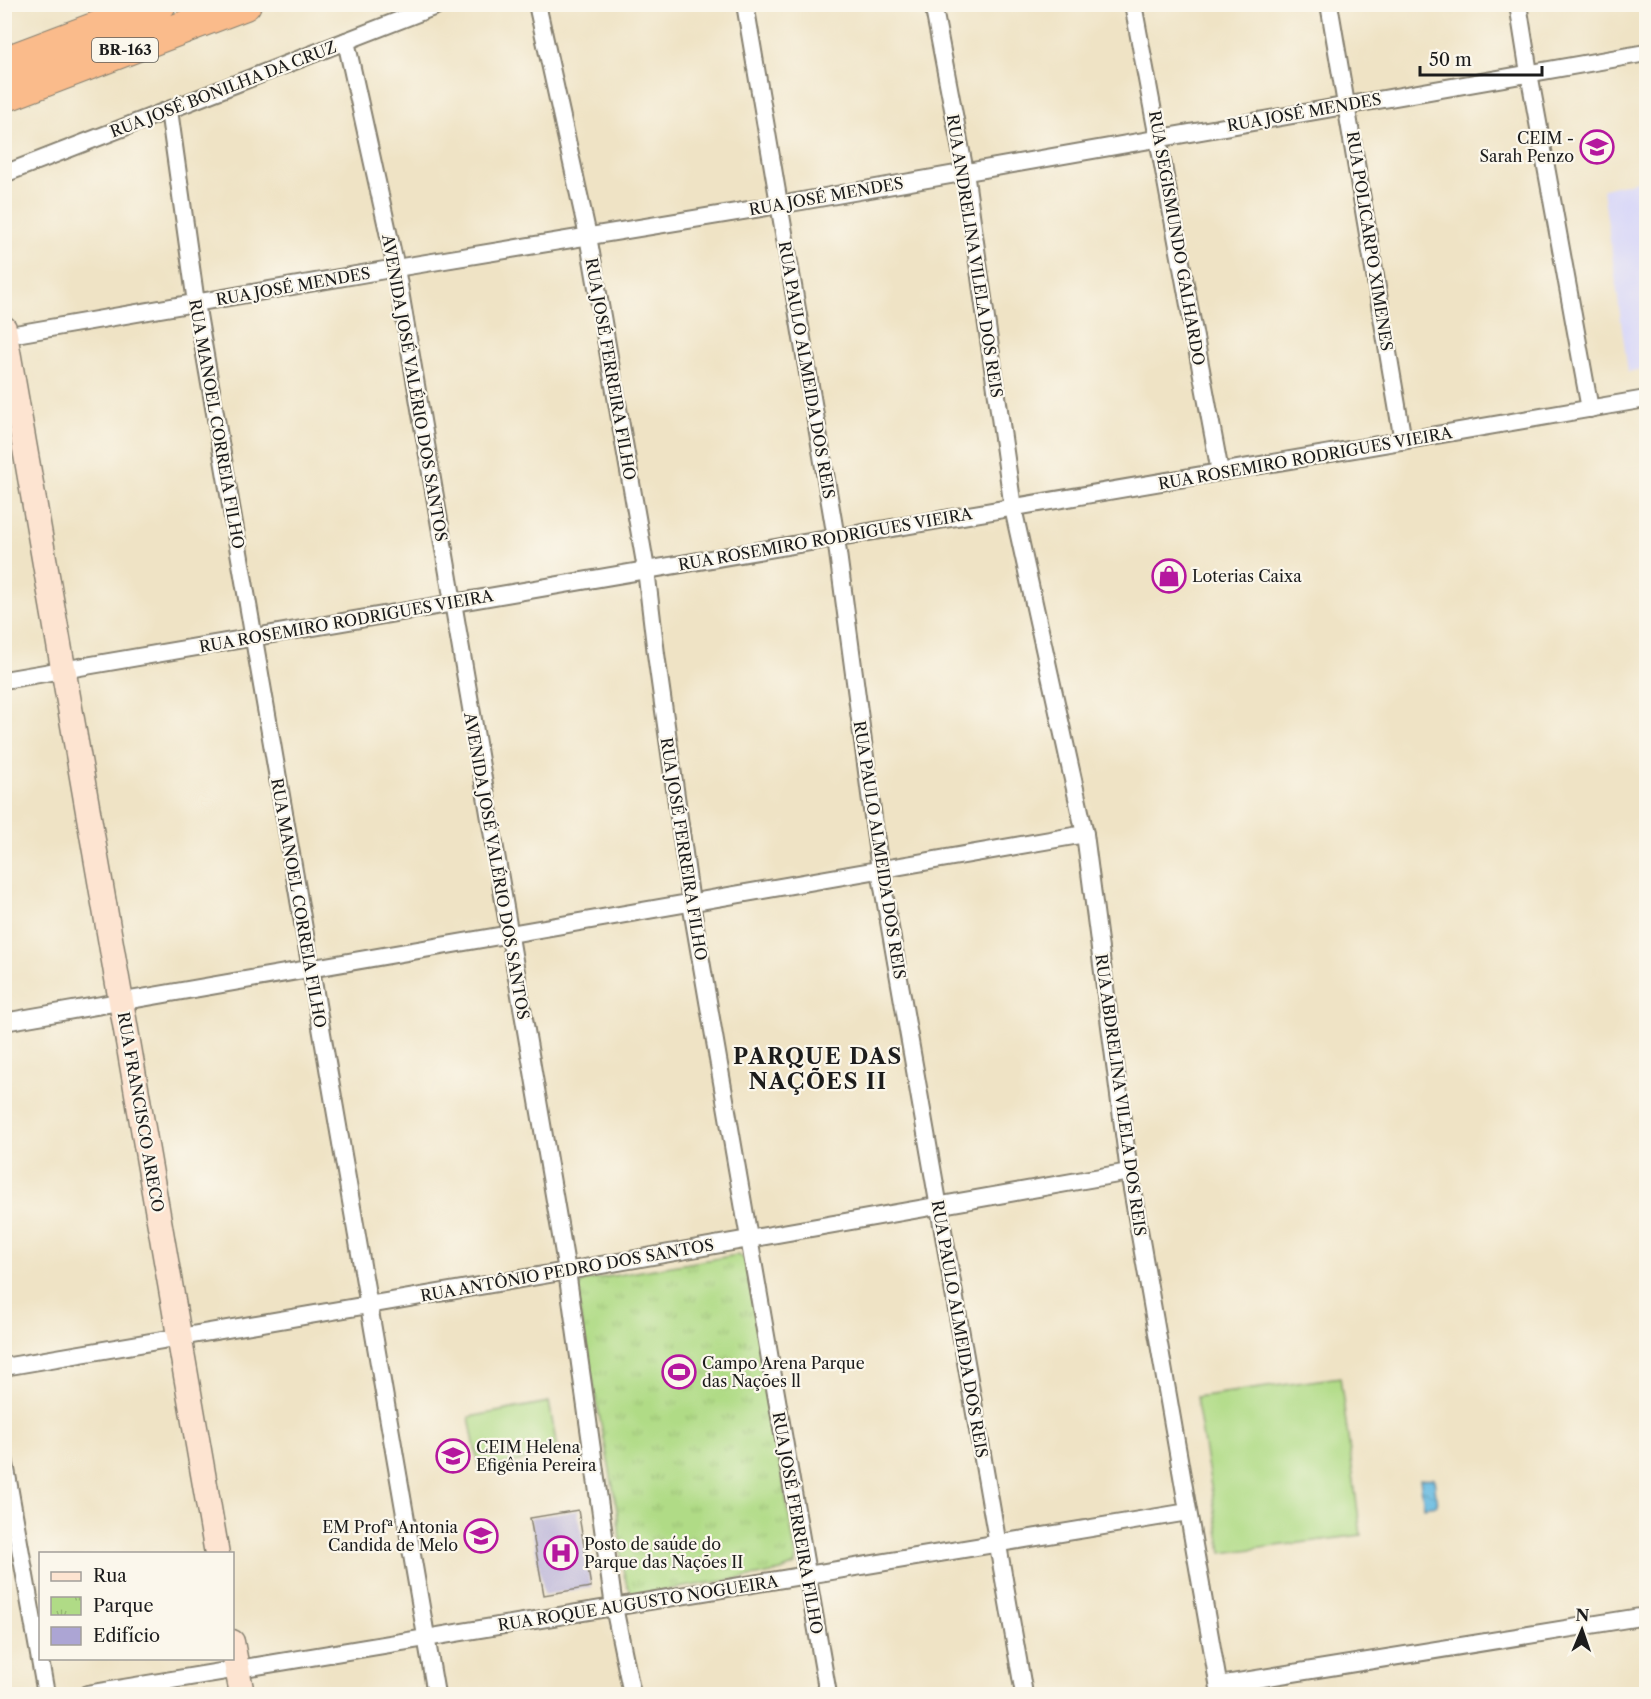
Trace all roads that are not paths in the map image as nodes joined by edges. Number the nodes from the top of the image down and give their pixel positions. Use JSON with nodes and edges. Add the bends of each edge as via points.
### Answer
{"nodes":[{"id":1,"x":160,"y":4,"type":"edge"},
{"id":2,"x":246,"y":4,"type":"edge"},
{"id":3,"x":441,"y":4,"type":"edge"},
{"id":4,"x":537,"y":4,"type":"edge"},
{"id":5,"x":745,"y":4,"type":"edge"},
{"id":6,"x":933,"y":4,"type":"edge"},
{"id":7,"x":1133,"y":4,"type":"edge"},
{"id":8,"x":1329,"y":4,"type":"edge"},
{"id":9,"x":1518,"y":4,"type":"edge"},
{"id":10,"x":346,"y":41,"type":"junction"},
{"id":11,"x":1647,"y":53,"type":"edge"},
{"id":12,"x":4,"y":63,"type":"edge"},
{"id":13,"x":1529,"y":73,"type":"junction"},
{"id":14,"x":4,"y":96,"type":"edge"},
{"id":15,"x":1347,"y":105,"type":"junction"},
{"id":16,"x":169,"y":110,"type":"junction"},
{"id":17,"x":1158,"y":138,"type":"junction"},
{"id":18,"x":965,"y":172,"type":"junction"},
{"id":19,"x":4,"y":174,"type":"edge"},
{"id":20,"x":779,"y":205,"type":"junction"},
{"id":21,"x":588,"y":236,"type":"junction"},
{"id":22,"x":396,"y":268,"type":"junction"},
{"id":23,"x":196,"y":303,"type":"junction"},
{"id":24,"x":5,"y":333,"type":"edge"},
{"id":25,"x":1647,"y":399,"type":"edge"},
{"id":26,"x":1590,"y":409,"type":"junction"},
{"id":27,"x":1403,"y":441,"type":"junction"},
{"id":28,"x":1220,"y":472,"type":"junction"},
{"id":29,"x":1013,"y":508,"type":"junction"},
{"id":30,"x":836,"y":538,"type":"junction"},
{"id":31,"x":646,"y":569,"type":"junction"},
{"id":32,"x":453,"y":603,"type":"junction"},
{"id":33,"x":254,"y":638,"type":"junction"},
{"id":34,"x":64,"y":670,"type":"junction"},
{"id":35,"x":4,"y":680,"type":"edge"},
{"id":36,"x":1085,"y":834,"type":"junction"},
{"id":37,"x":880,"y":870,"type":"junction"},
{"id":38,"x":691,"y":903,"type":"junction"},
{"id":39,"x":509,"y":935,"type":"junction"},
{"id":40,"x":310,"y":969,"type":"junction"},
{"id":41,"x":122,"y":1001,"type":"junction"},
{"id":42,"x":4,"y":1022,"type":"edge"},
{"id":43,"x":1129,"y":1172,"type":"junction"},
{"id":44,"x":938,"y":1205,"type":"junction"},
{"id":45,"x":749,"y":1238,"type":"junction"},
{"id":46,"x":567,"y":1271,"type":"junction"},
{"id":47,"x":368,"y":1304,"type":"junction"},
{"id":48,"x":180,"y":1336,"type":"junction"},
{"id":49,"x":4,"y":1367,"type":"edge"},
{"id":50,"x":4,"y":1458,"type":"edge"},
{"id":51,"x":1188,"y":1512,"type":"junction"},
{"id":52,"x":998,"y":1544,"type":"junction"},
{"id":53,"x":217,"y":1552,"type":"edge"},
{"id":54,"x":807,"y":1575,"type":"junction"},
{"id":55,"x":614,"y":1607,"type":"junction"},
{"id":56,"x":1647,"y":1616,"type":"edge"},
{"id":57,"x":426,"y":1639,"type":"junction"},
{"id":58,"x":234,"y":1653,"type":"edge"},
{"id":59,"x":39,"y":1656,"type":"edge"},
{"id":60,"x":40,"y":1660,"type":"edge"},
{"id":61,"x":237,"y":1670,"type":"junction"},
{"id":62,"x":1219,"y":1690,"type":"edge"},
{"id":63,"x":46,"y":1695,"type":"edge"},
{"id":64,"x":87,"y":1695,"type":"edge"},
{"id":65,"x":242,"y":1695,"type":"edge"},
{"id":66,"x":436,"y":1695,"type":"edge"},
{"id":67,"x":632,"y":1695,"type":"edge"},
{"id":68,"x":828,"y":1695,"type":"edge"},
{"id":69,"x":1024,"y":1695,"type":"edge"}],
"edges":[{"from":1,"to":12,"type":"highway","number":"BR-163"},
{"from":2,"to":14,"type":"highway","number":"BR-163"},
{"from":3,"to":10,"type":"street","name":"RUA JOSÉ BONILHA DA CRUZ"},
{"from":4,"to":21,"type":"street","name":"RUA JOSÉ FERREIRA FILHO"},
{"from":5,"to":20,"type":"street","name":"RUA PAULO ALMEIDA DOS REIS"},
{"from":6,"to":18,"type":"street","name":"RUA ANDRELINA VILELA DOS REIS"},
{"from":7,"to":17,"type":"street","name":"RUA SEGISMUNDO GALHARDO"},
{"from":8,"to":15,"type":"street","name":"RUA POLICARPO XIMENES"},
{"from":9,"to":13,"type":"street"},
{"from":10,"to":16,"type":"street","name":"RUA JOSÉ BONILHA DA CRUZ"},
{"from":10,"to":22,"type":"street","name":"AVENIDA JOSÉ VALÉRIO DOS SANTOS"},
{"from":11,"to":13,"type":"street","name":"RUA JOSÉ MENDES"},
{"from":13,"to":15,"type":"street","name":"RUA JOSÉ MENDES"},
{"from":13,"to":26,"type":"street"},
{"from":15,"to":17,"type":"street","name":"RUA JOSÉ MENDES"},
{"from":15,"to":27,"type":"street","name":"RUA POLICARPO XIMENES"},
{"from":16,"to":19,"type":"street","name":"RUA JOSÉ BONILHA DA CRUZ"},
{"from":16,"to":23,"type":"street","name":"RUA MANOEL CORREIA FILHO"},
{"from":17,"to":18,"type":"street","name":"RUA JOSÉ MENDES"},
{"from":17,"to":28,"type":"street","name":"RUA SEGISMUNDO GALHARDO"},
{"from":18,"to":20,"type":"street","name":"RUA JOSÉ MENDES"},
{"from":18,"to":29,"type":"street","name":"RUA ANDRELINA VILELA DOS REIS"},
{"from":20,"to":21,"type":"street","name":"RUA JOSÉ MENDES"},
{"from":20,"to":30,"type":"street","name":"RUA PAULO ALMEIDA DOS REIS"},
{"from":21,"to":22,"type":"street","name":"RUA JOSÉ MENDES"},
{"from":21,"to":31,"type":"street","name":"RUA JOSÉ FERREIRA FILHO"},
{"from":22,"to":23,"type":"street","name":"RUA JOSÉ MENDES"},
{"from":22,"to":32,"type":"street","name":"AVENIDA JOSÉ VALÉRIO DOS SANTOS"},
{"from":23,"to":24,"type":"street","name":"RUA JOSÉ MENDES"},
{"from":23,"to":33,"type":"street","name":"RUA MANOEL CORREIA FILHO"},
{"from":24,"to":34,"type":"street","name":"RUA FRANCISCO ARECO"},
{"from":25,"to":26,"type":"street","name":"RUA ROSEMIRO RODRIGUES VIEIRA"},
{"from":26,"to":27,"type":"street","name":"RUA ROSEMIRO RODRIGUES VIEIRA"},
{"from":27,"to":28,"type":"street","name":"RUA ROSEMIRO RODRIGUES VIEIRA"},
{"from":28,"to":29,"type":"street","name":"RUA ROSEMIRO RODRIGUES VIEIRA"},
{"from":29,"to":30,"type":"street","name":"RUA ROSEMIRO RODRIGUES VIEIRA"},
{"from":29,"to":36,"type":"street","name":"RUA ABDRELINA VILELA DOS REIS"},
{"from":30,"to":31,"type":"street","name":"RUA ROSEMIRO RODRIGUES VIEIRA"},
{"from":30,"to":37,"type":"street","name":"RUA PAULO ALMEIDA DOS REIS"},
{"from":31,"to":32,"type":"street","name":"RUA ROSEMIRO RODRIGUES VIEIRA"},
{"from":31,"to":38,"type":"street","name":"RUA JOSÉ FERREIRA FILHO"},
{"from":32,"to":33,"type":"street","name":"RUA ROSEMIRO RODRIGUES VIEIRA"},
{"from":32,"to":39,"type":"street","name":"AVENIDA JOSÉ VALÉRIO DOS SANTOS"},
{"from":33,"to":34,"type":"street","name":"RUA ROSEMIRO RODRIGUES VIEIRA"},
{"from":33,"to":40,"type":"street","name":"RUA MANOEL CORREIA FILHO"},
{"from":34,"to":35,"type":"street","name":"RUA ROSEMIRO RODRIGUES VIEIRA"},
{"from":34,"to":41,"type":"street","name":"RUA FRANCISCO ARECO"},
{"from":36,"to":37,"type":"street"},
{"from":36,"to":43,"type":"street","name":"RUA ABDRELINA VILELA DOS REIS"},
{"from":37,"to":38,"type":"street"},
{"from":37,"to":44,"type":"street","name":"RUA PAULO ALMEIDA DOS REIS"},
{"from":38,"to":39,"type":"street"},
{"from":38,"to":45,"type":"street","name":"RUA JOSÉ FERREIRA FILHO"},
{"from":39,"to":40,"type":"street"},
{"from":39,"to":46,"type":"street","name":"AVENIDA JOSÉ VALÉRIO DOS SANTOS"},
{"from":40,"to":41,"type":"street"},
{"from":40,"to":47,"type":"street","name":"RUA MANOEL CORREIA FILHO"},
{"from":41,"to":42,"type":"street"},
{"from":41,"to":48,"type":"street","name":"RUA FRANCISCO ARECO"},
{"from":43,"to":44,"type":"street","name":"RUA ANTÔNIO PEDRO DOS SANTOS"},
{"from":43,"to":51,"type":"street","name":"RUA ABDRELINA VILELA DOS REIS"},
{"from":44,"to":45,"type":"street","name":"RUA ANTÔNIO PEDRO DOS SANTOS"},
{"from":44,"to":52,"type":"street","name":"RUA PAULO ALMEIDA DOS REIS"},
{"from":45,"to":46,"type":"street","name":"RUA ANTÔNIO PEDRO DOS SANTOS"},
{"from":45,"to":54,"type":"street","name":"RUA JOSÉ FERREIRA FILHO"},
{"from":46,"to":47,"type":"street","name":"RUA ANTÔNIO PEDRO DOS SANTOS"},
{"from":46,"to":55,"type":"street","name":"AVENIDA JOSÉ VALÉRIO DOS SANTOS"},
{"from":47,"to":48,"type":"street","name":"RUA ANTÔNIO PEDRO DOS SANTOS"},
{"from":47,"to":57,"type":"street","name":"RUA MANOEL CORREIA FILHO"},
{"from":48,"to":49,"type":"street","name":"RUA ANTÔNIO PEDRO DOS SANTOS"},
{"from":48,"to":53,"type":"street","name":"RUA FRANCISCO ARECO"},
{"from":50,"to":59,"type":"street"},
{"from":51,"to":52,"type":"street","name":"RUA ROQUE AUGUSTO NOGUEIRA"},
{"from":51,"to":62,"type":"street","name":"RUA ABDRELINA VILELA DOS REIS"},
{"from":52,"to":54,"type":"street","name":"RUA ROQUE AUGUSTO NOGUEIRA"},
{"from":52,"to":69,"type":"street","name":"RUA PAULO ALMEIDA DOS REIS"},
{"from":54,"to":55,"type":"street","name":"RUA ROQUE AUGUSTO NOGUEIRA"},
{"from":54,"to":68,"type":"street","name":"RUA JOSÉ FERREIRA FILHO"},
{"from":55,"to":57,"type":"street","name":"RUA ROQUE AUGUSTO NOGUEIRA"},
{"from":55,"to":67,"type":"street","name":"AVENIDA JOSÉ VALÉRIO DOS SANTOS"},
{"from":56,"to":62,"type":"street"},
{"from":57,"to":61,"type":"street","name":"RUA ROQUE AUGUSTO NOGUEIRA"},
{"from":57,"to":66,"type":"street","name":"RUA MANOEL CORREIA FILHO"},
{"from":58,"to":61,"type":"street"},
{"from":60,"to":63,"type":"street"},
{"from":61,"to":64,"type":"street","name":"RUA ROQUE AUGUSTO NOGUEIRA"},
{"from":61,"to":65,"type":"street"}]}
